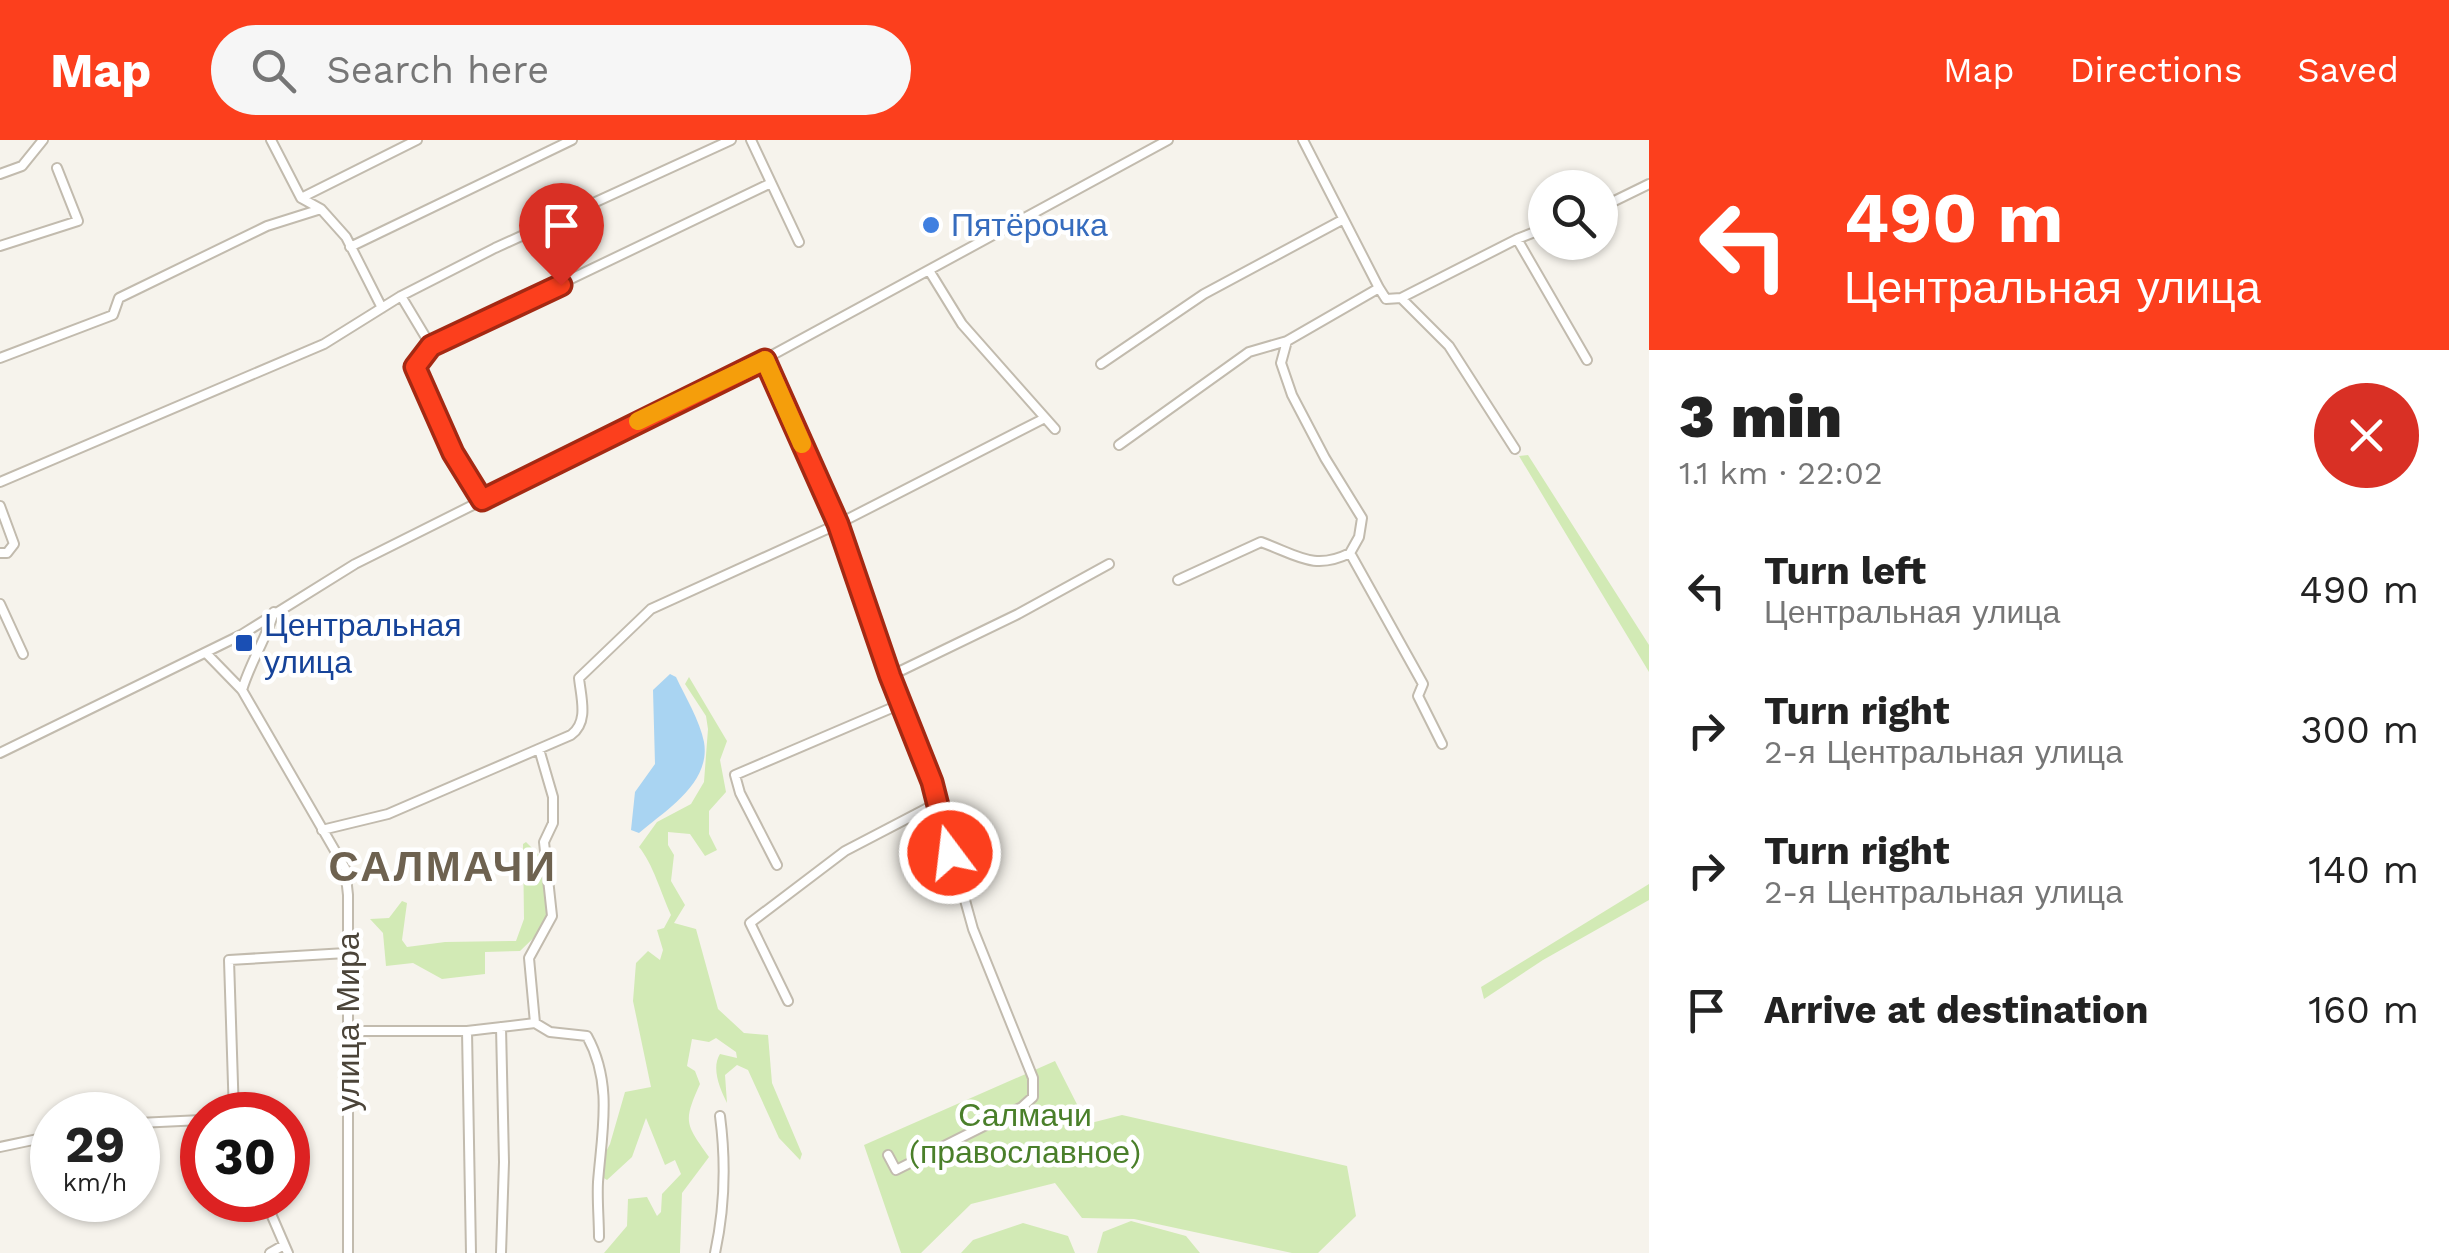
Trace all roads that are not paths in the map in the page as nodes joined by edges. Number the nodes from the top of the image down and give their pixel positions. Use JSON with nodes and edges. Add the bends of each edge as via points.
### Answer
{"nodes":[{"id":1,"x":271,"y":140,"type":"edge"},
{"id":2,"x":417,"y":140,"type":"edge"},
{"id":3,"x":572,"y":140,"type":"edge"},
{"id":4,"x":731,"y":140,"type":"edge"},
{"id":5,"x":751,"y":140,"type":"edge"},
{"id":6,"x":1168,"y":140,"type":"edge"},
{"id":7,"x":1303,"y":140,"type":"edge"},
{"id":8,"x":42,"y":141,"type":"edge"},
{"id":9,"x":57,"y":168,"type":"dead end"},
{"id":10,"x":0,"y":174,"type":"edge"},
{"id":11,"x":771,"y":183,"type":"junction"},
{"id":12,"x":1649,"y":184,"type":"edge"},
{"id":13,"x":301,"y":198,"type":"junction"},
{"id":14,"x":1618,"y":199,"type":"edge"},
{"id":15,"x":321,"y":209,"type":"junction"},
{"id":16,"x":1342,"y":220,"type":"junction"},
{"id":17,"x":1528,"y":235,"type":"edge"},
{"id":18,"x":1517,"y":239,"type":"junction"},
{"id":19,"x":798,"y":242,"type":"dead end"},
{"id":20,"x":0,"y":246,"type":"edge"},
{"id":21,"x":350,"y":247,"type":"junction"},
{"id":22,"x":930,"y":272,"type":"junction"},
{"id":23,"x":1379,"y":288,"type":"junction"},
{"id":24,"x":401,"y":296,"type":"junction"},
{"id":25,"x":1401,"y":298,"type":"junction"},
{"id":26,"x":382,"y":308,"type":"junction"},
{"id":27,"x":1287,"y":341,"type":"junction"},
{"id":28,"x":431,"y":346,"type":"junction"},
{"id":29,"x":0,"y":358,"type":"edge"},
{"id":30,"x":765,"y":360,"type":"junction"},
{"id":31,"x":1587,"y":360,"type":"dead end"},
{"id":32,"x":1101,"y":364,"type":"dead end"},
{"id":33,"x":1045,"y":418,"type":"junction"},
{"id":34,"x":1055,"y":429,"type":"dead end"},
{"id":35,"x":1119,"y":445,"type":"dead end"},
{"id":36,"x":1515,"y":448,"type":"dead end"},
{"id":37,"x":0,"y":482,"type":"edge"},
{"id":38,"x":482,"y":500,"type":"junction"},
{"id":39,"x":0,"y":506,"type":"edge"},
{"id":40,"x":838,"y":524,"type":"junction"},
{"id":41,"x":0,"y":553,"type":"edge"},
{"id":42,"x":1350,"y":553,"type":"junction"},
{"id":43,"x":1109,"y":564,"type":"dead end"},
{"id":44,"x":1178,"y":580,"type":"dead end"},
{"id":45,"x":0,"y":604,"type":"edge"},
{"id":46,"x":274,"y":612,"type":"junction"},
{"id":47,"x":23,"y":654,"type":"dead end"},
{"id":48,"x":206,"y":654,"type":"junction"},
{"id":49,"x":890,"y":676,"type":"junction"},
{"id":50,"x":242,"y":690,"type":"junction"},
{"id":51,"x":901,"y":704,"type":"junction"},
{"id":52,"x":1442,"y":744,"type":"dead end"},
{"id":53,"x":539,"y":749,"type":"junction"},
{"id":54,"x":0,"y":752,"type":"edge"},
{"id":55,"x":937,"y":802,"type":"junction"},
{"id":56,"x":322,"y":830,"type":"junction"},
{"id":57,"x":777,"y":864,"type":"dead end"},
{"id":58,"x":346,"y":953,"type":"junction"},
{"id":59,"x":788,"y":1002,"type":"dead end"},
{"id":60,"x":535,"y":1024,"type":"junction"},
{"id":61,"x":502,"y":1027,"type":"junction"},
{"id":62,"x":467,"y":1030,"type":"junction"},
{"id":63,"x":348,"y":1032,"type":"junction"},
{"id":64,"x":233,"y":1092,"type":"edge"},
{"id":65,"x":720,"y":1116,"type":"dead end"},
{"id":66,"x":30,"y":1140,"type":"edge"},
{"id":67,"x":0,"y":1146,"type":"edge"},
{"id":68,"x":888,"y":1155,"type":"dead end"},
{"id":69,"x":274,"y":1222,"type":"edge"},
{"id":70,"x":599,"y":1237,"type":"dead end"},
{"id":71,"x":286,"y":1249,"type":"edge"},
{"id":72,"x":270,"y":1253,"type":"edge"},
{"id":73,"x":348,"y":1253,"type":"edge"},
{"id":74,"x":471,"y":1253,"type":"edge"},
{"id":75,"x":501,"y":1253,"type":"edge"},
{"id":76,"x":715,"y":1253,"type":"edge"}],
"edges":[{"from":1,"to":13,"type":"street"},
{"from":2,"to":13,"type":"street"},
{"from":3,"to":21,"type":"street"},
{"from":4,"to":24,"type":"street"},
{"from":5,"to":11,"type":"street"},
{"from":6,"to":22,"type":"street"},
{"from":7,"to":16,"type":"street"},
{"from":8,"to":10,"type":"street","via":[[22,166]]},
{"from":9,"to":20,"type":"street","via":[[78,221]]},
{"from":11,"to":19,"type":"street"},
{"from":11,"to":28,"type":"street"},
{"from":12,"to":14,"type":"street"},
{"from":13,"to":15,"type":"street"},
{"from":15,"to":21,"type":"street"},
{"from":15,"to":29,"type":"street","via":[[267,226],[119,298],[114,315]]},
{"from":16,"to":23,"type":"street"},
{"from":16,"to":32,"type":"street","via":[[1204,294]]},
{"from":17,"to":18,"type":"street"},
{"from":18,"to":25,"type":"street"},
{"from":18,"to":31,"type":"street"},
{"from":21,"to":26,"type":"street"},
{"from":22,"to":30,"type":"street"},
{"from":22,"to":33,"type":"street","via":[[962,324]]},
{"from":23,"to":25,"type":"street","via":[[1386,299]]},
{"from":23,"to":27,"type":"street"},
{"from":24,"to":26,"type":"street"},
{"from":24,"to":28,"type":"street"},
{"from":25,"to":36,"type":"street","via":[[1449,346]]},
{"from":26,"to":37,"type":"street","via":[[324,344]]},
{"from":27,"to":35,"type":"street","via":[[1249,352]]},
{"from":27,"to":42,"type":"street","via":[[1280,364],[1292,395],[1362,518]]},
{"from":28,"to":38,"type":"street","via":[[415,367]]},
{"from":30,"to":38,"type":"street"},
{"from":30,"to":40,"type":"street"},
{"from":33,"to":34,"type":"street"},
{"from":33,"to":40,"type":"street"},
{"from":38,"to":46,"type":"street"},
{"from":39,"to":41,"type":"street","via":[[14,544]]},
{"from":40,"to":49,"type":"street"},
{"from":40,"to":53,"type":"street","via":[[651,610],[579,678],[580,729]]},
{"from":42,"to":44,"type":"street","via":[[1312,562],[1262,542]]},
{"from":42,"to":52,"type":"street","via":[[1423,684],[1418,696]]},
{"from":43,"to":49,"type":"street"},
{"from":45,"to":47,"type":"street"},
{"from":46,"to":48,"type":"street"},
{"from":46,"to":50,"type":"street"},
{"from":48,"to":50,"type":"street","name":"улица Мира"},
{"from":48,"to":54,"type":"street"},
{"from":49,"to":51,"type":"street"},
{"from":50,"to":56,"type":"street","name":"улица Мира"},
{"from":51,"to":55,"type":"street"},
{"from":51,"to":57,"type":"street","via":[[735,775]]},
{"from":53,"to":56,"type":"street","via":[[388,814]]},
{"from":53,"to":60,"type":"street","via":[[553,798],[553,824],[544,842],[552,916],[529,958]]},
{"from":55,"to":59,"type":"street","via":[[846,851],[750,923]]},
{"from":55,"to":68,"type":"street","via":[[973,929],[1033,1078],[1033,1096],[896,1170]]},
{"from":56,"to":58,"type":"street","name":"улица Мира","via":[[345,868]]},
{"from":58,"to":63,"type":"street","name":"улица Мира"},
{"from":58,"to":64,"type":"street","via":[[229,960]]},
{"from":60,"to":61,"type":"street"},
{"from":60,"to":70,"type":"street","via":[[588,1036],[599,1057],[605,1094]]},
{"from":61,"to":62,"type":"street"},
{"from":61,"to":75,"type":"street"},
{"from":62,"to":63,"type":"street"},
{"from":62,"to":74,"type":"street"},
{"from":63,"to":73,"type":"street","name":"улица Мира"},
{"from":65,"to":76,"type":"street","via":[[723,1216]]},
{"from":66,"to":67,"type":"street"},
{"from":69,"to":71,"type":"street"},
{"from":71,"to":72,"type":"street"}]}
